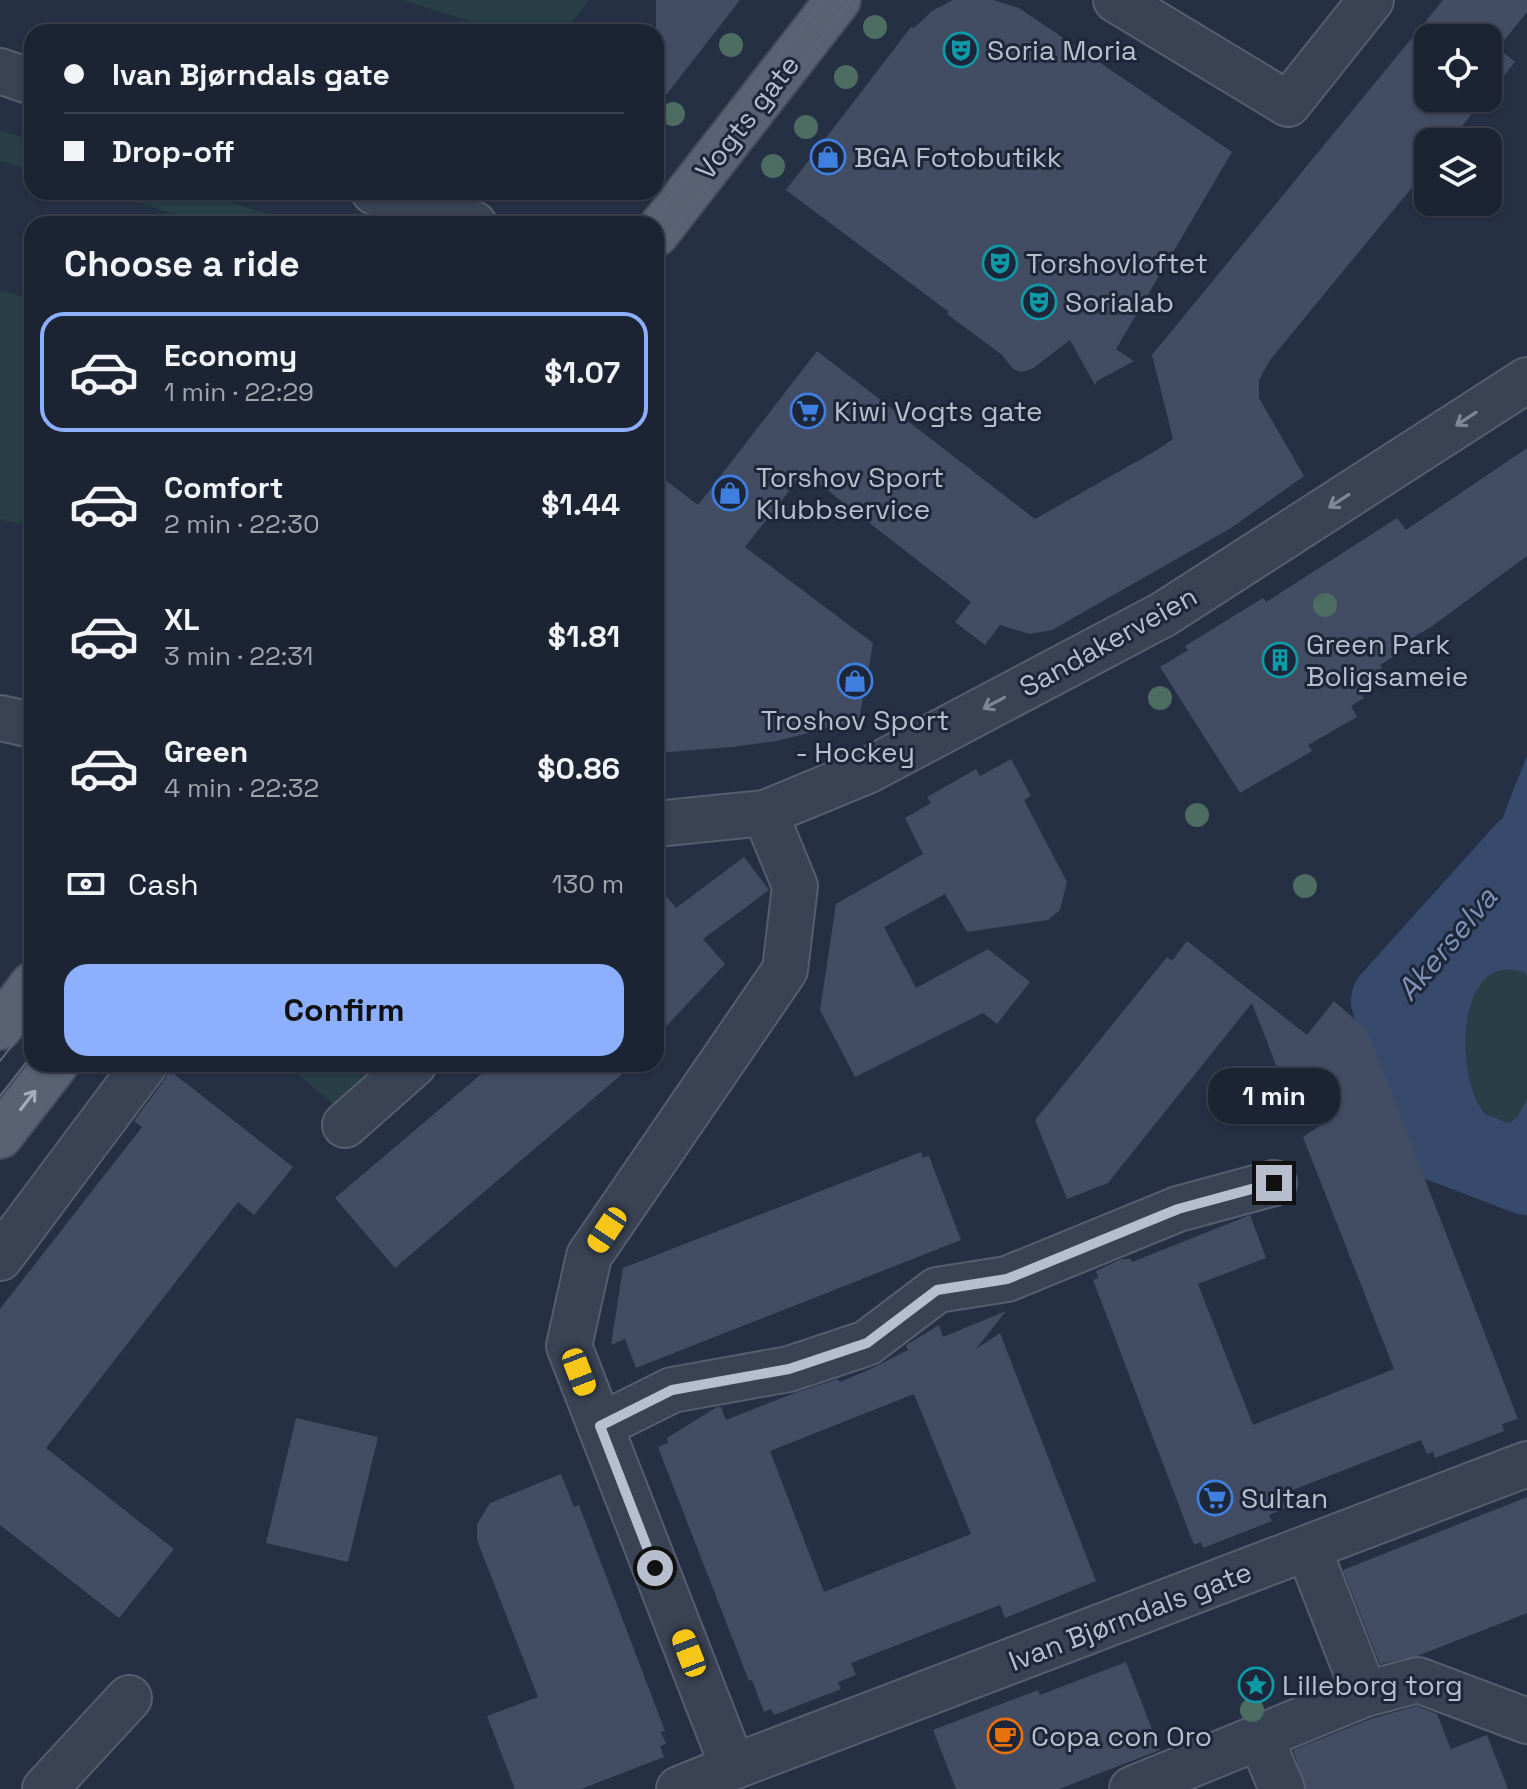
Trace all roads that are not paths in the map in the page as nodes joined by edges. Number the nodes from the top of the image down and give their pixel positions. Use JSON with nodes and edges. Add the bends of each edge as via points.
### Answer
{"nodes":[{"id":1,"x":838,"y":0,"type":"edge"},
{"id":2,"x":1116,"y":0,"type":"edge"},
{"id":3,"x":1371,"y":0,"type":"edge"},
{"id":4,"x":0,"y":71,"type":"edge"},
{"id":5,"x":24,"y":79,"type":"edge"},
{"id":6,"x":399,"y":200,"type":"edge"},
{"id":7,"x":449,"y":216,"type":"edge"},
{"id":8,"x":664,"y":224,"type":"edge"},
{"id":9,"x":1527,"y":380,"type":"edge"},
{"id":10,"x":0,"y":718,"type":"edge"},
{"id":11,"x":24,"y":723,"type":"edge"},
{"id":12,"x":765,"y":813,"type":"junction"},
{"id":13,"x":664,"y":823,"type":"edge"},
{"id":14,"x":24,"y":996,"type":"edge"},
{"id":15,"x":0,"y":1027,"type":"edge"},
{"id":16,"x":50,"y":1072,"type":"edge"},
{"id":17,"x":139,"y":1072,"type":"edge"},
{"id":18,"x":405,"y":1072,"type":"edge"},
{"id":19,"x":345,"y":1125,"type":"dead end"},
{"id":20,"x":0,"y":1136,"type":"edge"},
{"id":21,"x":1274,"y":1183,"type":"dead end"},
{"id":22,"x":0,"y":1258,"type":"edge"},
{"id":23,"x":600,"y":1426,"type":"junction"},
{"id":24,"x":1527,"y":1464,"type":"edge"},
{"id":25,"x":1308,"y":1548,"type":"junction"},
{"id":26,"x":1365,"y":1694,"type":"junction"},
{"id":27,"x":129,"y":1698,"type":"dead end"},
{"id":28,"x":1527,"y":1721,"type":"edge"},
{"id":29,"x":1260,"y":1737,"type":"junction"},
{"id":30,"x":733,"y":1767,"type":"junction"},
{"id":31,"x":1217,"y":1773,"type":"edge"},
{"id":32,"x":45,"y":1789,"type":"edge"},
{"id":33,"x":679,"y":1789,"type":"edge"},
{"id":34,"x":1132,"y":1789,"type":"edge"},
{"id":35,"x":1282,"y":1789,"type":"edge"}],
"edges":[{"from":1,"to":8,"type":"main road","name":"Vogts gate"},
{"from":2,"to":3,"type":"street","via":[[1288,104]]},
{"from":4,"to":5,"type":"street"},
{"from":6,"to":7,"type":"street"},
{"from":9,"to":12,"type":"street","name":"Sandakerveien","one_way":true,"via":[[1164,614],[867,771]]},
{"from":10,"to":11,"type":"street"},
{"from":12,"to":13,"type":"street","name":"Sandakerveien"},
{"from":12,"to":23,"type":"street","via":[[795,886],[785,970],[589,1256],[569,1346]]},
{"from":14,"to":15,"type":"main road"},
{"from":20,"to":16,"type":"main road","one_way":true},
{"from":17,"to":22,"type":"street"},
{"from":18,"to":19,"type":"street"},
{"from":21,"to":23,"type":"street","via":[[1178,1209],[1007,1279],[937,1290],[867,1343],[789,1369],[672,1390]]},
{"from":23,"to":30,"type":"street"},
{"from":24,"to":25,"type":"street","name":"Ivan Bjørndals gate"},
{"from":25,"to":26,"type":"street"},
{"from":25,"to":30,"type":"street","name":"Ivan Bjørndals gate"},
{"from":26,"to":28,"type":"street","via":[[1418,1680]]},
{"from":26,"to":29,"type":"street"},
{"from":27,"to":32,"type":"street"},
{"from":29,"to":31,"type":"street"},
{"from":29,"to":35,"type":"street"},
{"from":30,"to":33,"type":"street","name":"Ivan Bjørndals gate"},
{"from":31,"to":34,"type":"street"}]}
